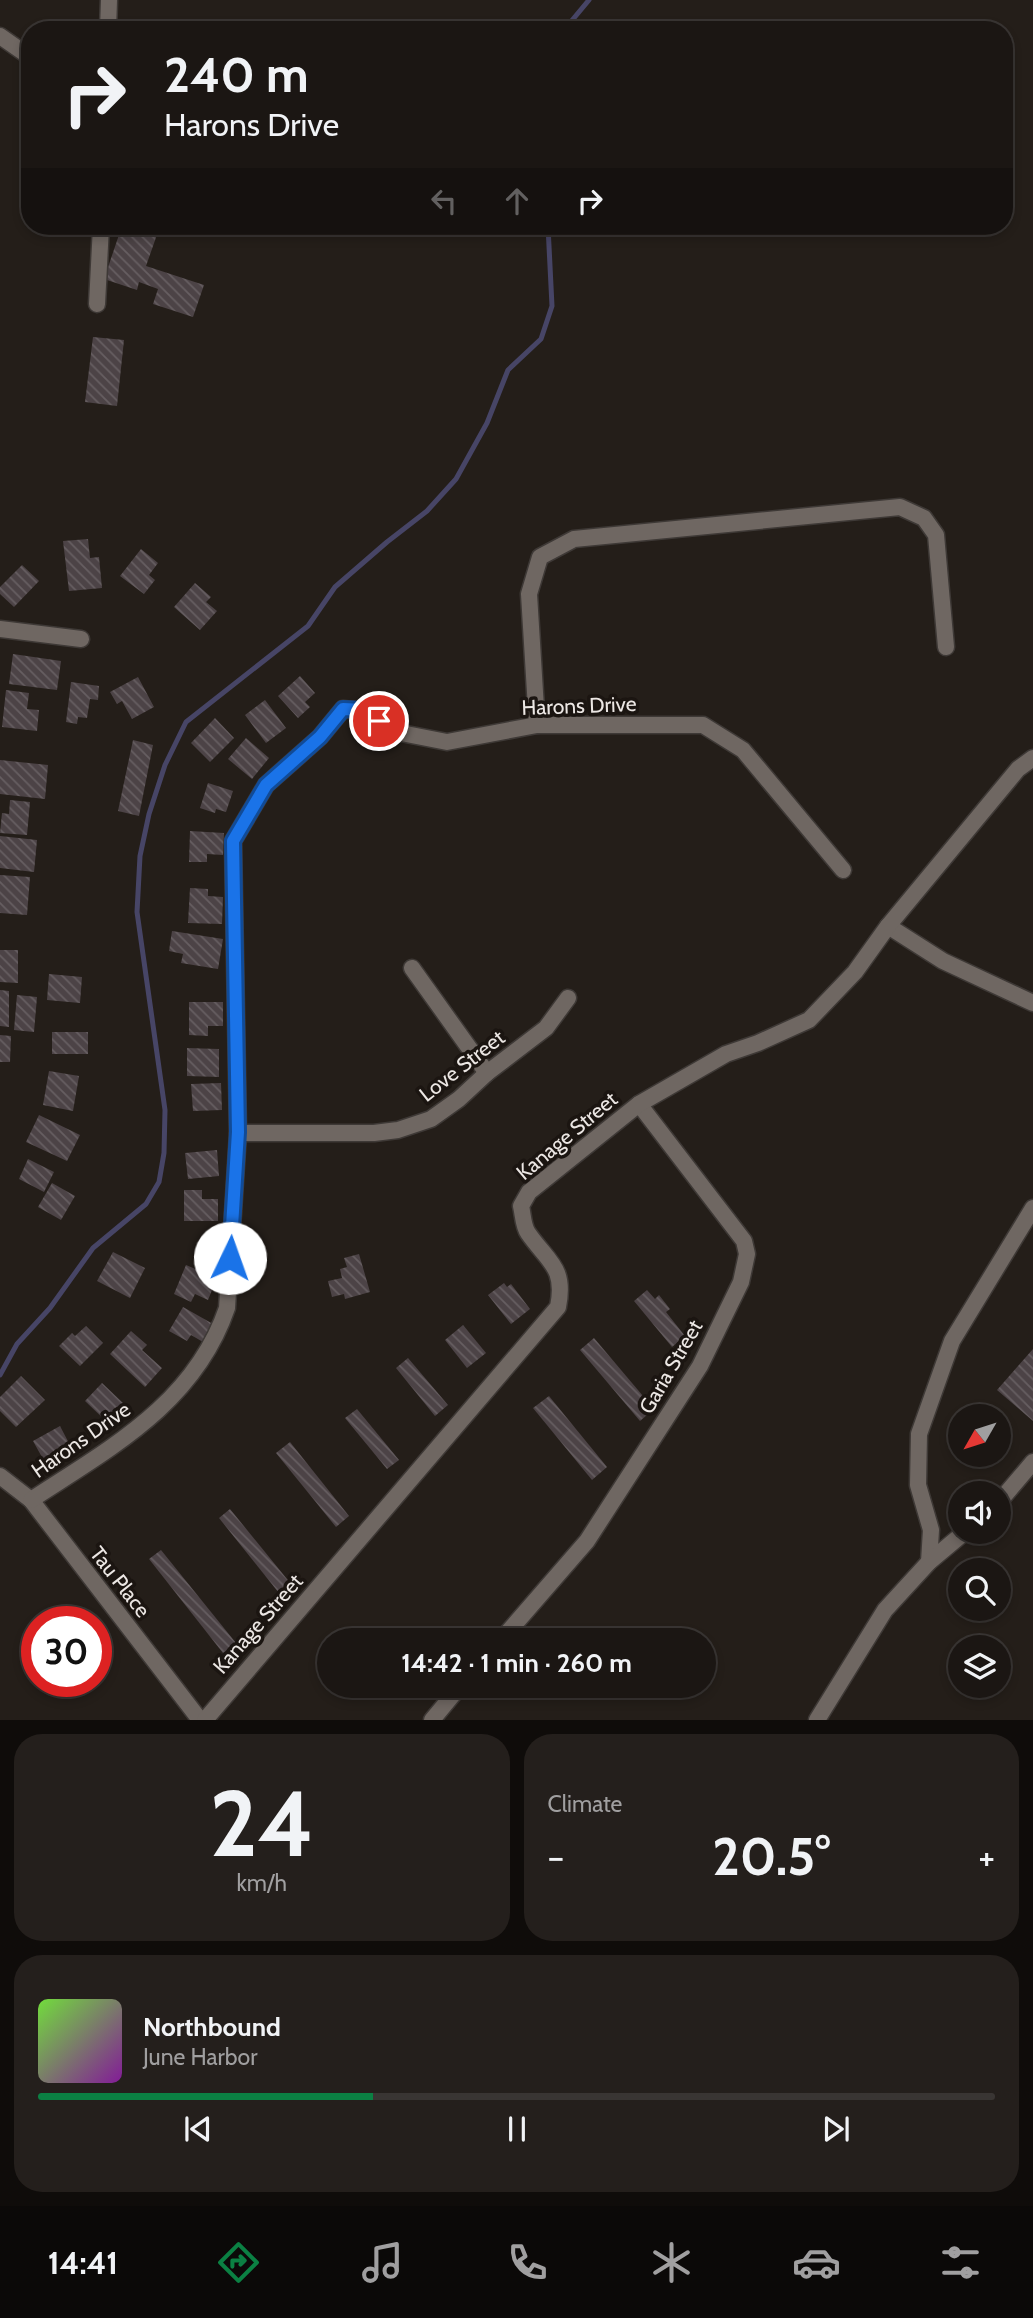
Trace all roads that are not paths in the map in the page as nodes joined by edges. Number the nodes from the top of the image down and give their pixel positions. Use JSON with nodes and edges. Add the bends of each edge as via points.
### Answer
{"nodes":[{"id":1,"x":109,"y":0,"type":"edge"},
{"id":2,"x":108,"y":21,"type":"edge"},
{"id":3,"x":0,"y":36,"type":"edge"},
{"id":4,"x":21,"y":51,"type":"edge"},
{"id":5,"x":100,"y":235,"type":"edge"},
{"id":6,"x":97,"y":304,"type":"dead end"},
{"id":7,"x":0,"y":629,"type":"edge"},
{"id":8,"x":81,"y":639,"type":"dead end"},
{"id":9,"x":946,"y":647,"type":"dead end"},
{"id":10,"x":537,"y":725,"type":"junction"},
{"id":11,"x":1033,"y":758,"type":"edge"},
{"id":12,"x":843,"y":870,"type":"dead end"},
{"id":13,"x":888,"y":926,"type":"junction"},
{"id":14,"x":412,"y":968,"type":"dead end"},
{"id":15,"x":568,"y":998,"type":"dead end"},
{"id":16,"x":1033,"y":1003,"type":"edge"},
{"id":17,"x":487,"y":1073,"type":"junction"},
{"id":18,"x":639,"y":1104,"type":"junction"},
{"id":19,"x":238,"y":1132,"type":"junction"},
{"id":20,"x":1033,"y":1208,"type":"edge"},
{"id":21,"x":1033,"y":1462,"type":"edge"},
{"id":22,"x":0,"y":1476,"type":"edge"},
{"id":23,"x":1011,"y":1488,"type":"edge"},
{"id":24,"x":31,"y":1500,"type":"junction"},
{"id":25,"x":950,"y":1544,"type":"edge"},
{"id":26,"x":929,"y":1562,"type":"junction"},
{"id":27,"x":511,"y":1628,"type":"edge"},
{"id":28,"x":450,"y":1698,"type":"edge"},
{"id":29,"x":202,"y":1720,"type":"edge"},
{"id":30,"x":432,"y":1720,"type":"edge"},
{"id":31,"x":817,"y":1720,"type":"edge"}],
"edges":[{"from":1,"to":2,"type":"street"},
{"from":3,"to":4,"type":"street"},
{"from":5,"to":6,"type":"street"},
{"from":7,"to":8,"type":"street"},
{"from":9,"to":10,"type":"street","via":[[936,535],[924,518],[900,507],[574,539],[540,557],[528,594]]},
{"from":10,"to":12,"type":"street","name":"Harons Drive","via":[[702,724],[743,750]]},
{"from":10,"to":19,"type":"street","name":"Harons Drive","via":[[447,742],[396,732],[363,710],[343,709],[320,737],[266,785],[233,841]]},
{"from":11,"to":13,"type":"street","name":"Kanage Street","via":[[1018,769]]},
{"from":13,"to":16,"type":"street","via":[[943,961]]},
{"from":13,"to":18,"type":"street","name":"Kanage Street","via":[[855,972],[809,1020],[726,1055]]},
{"from":14,"to":17,"type":"street"},
{"from":15,"to":17,"type":"street","name":"Love Street","via":[[546,1027]]},
{"from":17,"to":19,"type":"street","name":"Love Street","via":[[431,1119],[398,1130]]},
{"from":18,"to":27,"type":"street","name":"Garia Street","via":[[744,1241],[747,1254],[741,1282],[700,1366],[587,1541]]},
{"from":18,"to":29,"type":"street","name":"Kanage Street","via":[[529,1192],[521,1206],[526,1231],[558,1272],[558,1307]]},
{"from":19,"to":24,"type":"street","name":"Harons Drive","via":[[227,1308],[213,1343],[190,1378],[139,1428]]},
{"from":20,"to":26,"type":"street","via":[[952,1341],[919,1434],[918,1485],[931,1530]]},
{"from":21,"to":23,"type":"street"},
{"from":22,"to":24,"type":"street","name":"Tau Place"},
{"from":24,"to":29,"type":"street","name":"Tau Place"},
{"from":25,"to":26,"type":"street"},
{"from":26,"to":31,"type":"street","via":[[885,1610]]},
{"from":28,"to":30,"type":"street"}]}
